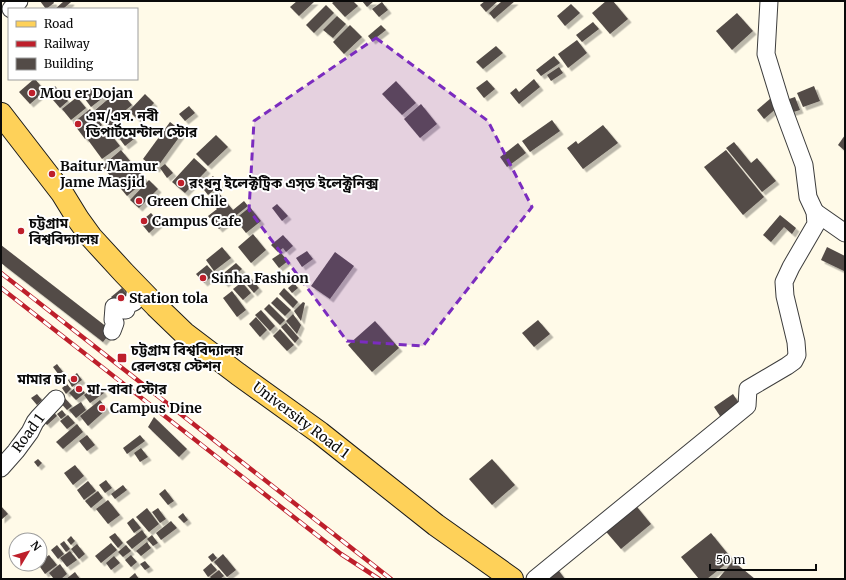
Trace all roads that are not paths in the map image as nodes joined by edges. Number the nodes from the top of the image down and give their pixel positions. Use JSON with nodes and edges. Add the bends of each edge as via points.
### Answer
{"nodes":[{"id":1,"x":769,"y":1,"type":"edge"},
{"id":2,"x":1,"y":114,"type":"edge"},
{"id":3,"x":815,"y":212,"type":"junction"},
{"id":4,"x":845,"y":233,"type":"edge"},
{"id":5,"x":136,"y":286,"type":"junction"},
{"id":6,"x":112,"y":331,"type":"dead end"},
{"id":7,"x":56,"y":399,"type":"dead end"},
{"id":8,"x":1,"y":468,"type":"edge"},
{"id":9,"x":512,"y":579,"type":"edge"},
{"id":10,"x":535,"y":579,"type":"edge"}],
"edges":[{"from":1,"to":3,"type":"street","via":[[766,54],[804,165],[808,197]]},
{"from":2,"to":5,"type":"main road","name":"University Road 1","via":[[62,193],[91,237]]},
{"from":3,"to":4,"type":"street"},
{"from":3,"to":10,"type":"street","via":[[816,224],[784,282],[796,342],[797,355],[794,361],[748,389],[747,406]]},
{"from":5,"to":6,"type":"street","via":[[134,302],[127,306],[126,310],[114,307],[115,323]]},
{"from":5,"to":9,"type":"main road","name":"University Road 1","via":[[184,333],[320,433],[436,525]]},
{"from":7,"to":8,"type":"street","name":"Road 1","via":[[34,422],[16,452]]}]}
